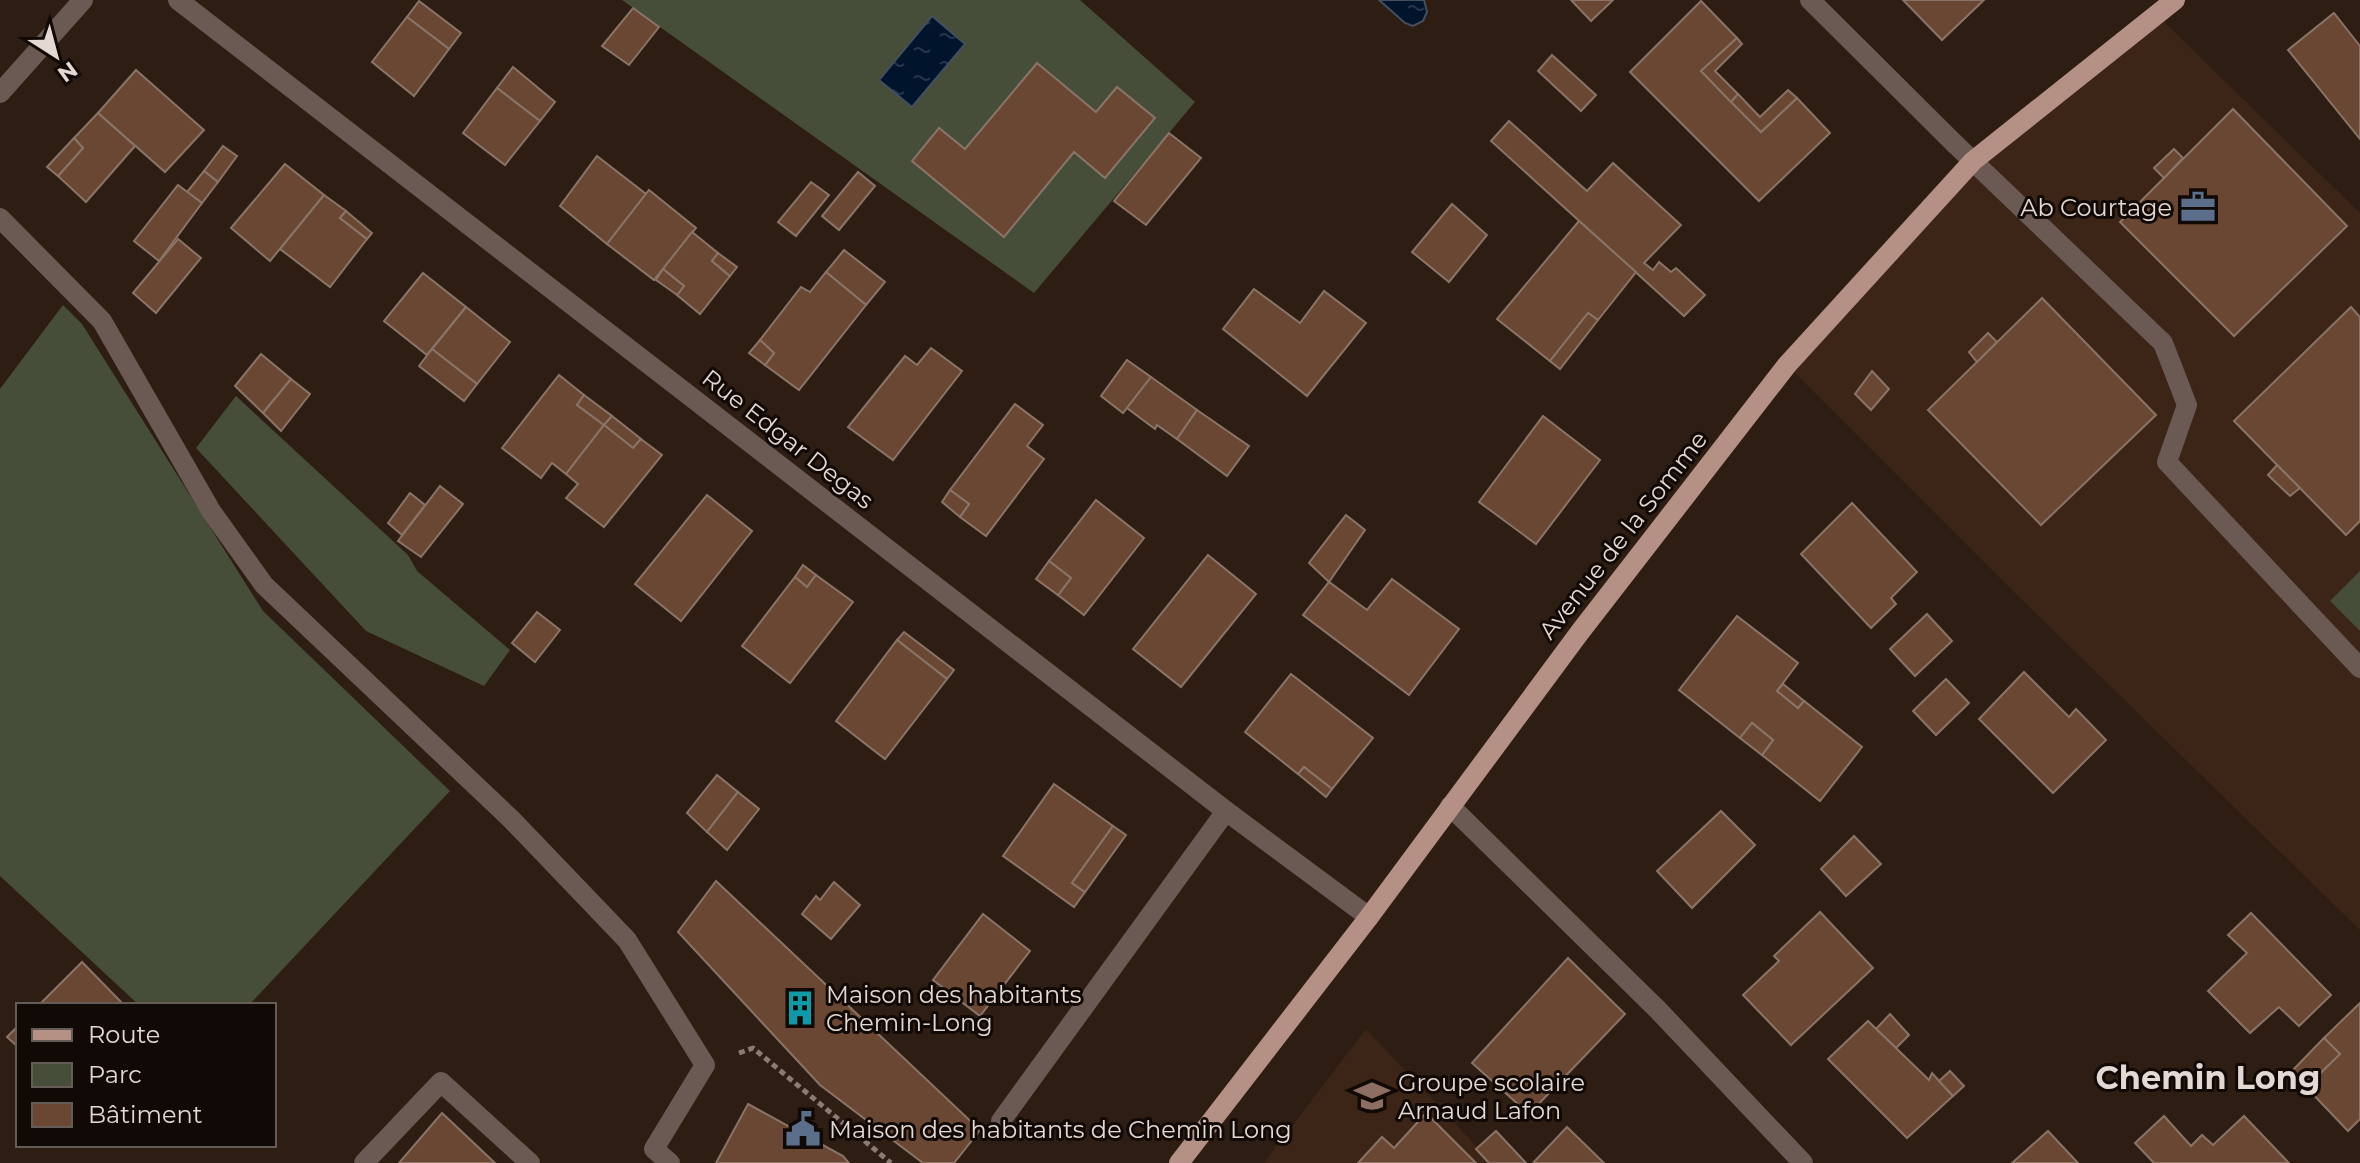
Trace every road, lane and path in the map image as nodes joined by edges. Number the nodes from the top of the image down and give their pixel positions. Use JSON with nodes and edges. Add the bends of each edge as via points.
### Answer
{"nodes":[{"id":1,"x":83,"y":0,"type":"edge"},
{"id":2,"x":178,"y":0,"type":"edge"},
{"id":3,"x":1810,"y":0,"type":"edge"},
{"id":4,"x":2175,"y":0,"type":"edge"},
{"id":5,"x":0,"y":93,"type":"edge"},
{"id":6,"x":1973,"y":161,"type":"junction"},
{"id":7,"x":0,"y":218,"type":"edge"},
{"id":8,"x":2360,"y":668,"type":"edge"},
{"id":9,"x":1450,"y":806,"type":"junction"},
{"id":10,"x":1226,"y":811,"type":"junction"},
{"id":11,"x":1369,"y":917,"type":"junction"},
{"id":12,"x":705,"y":1065,"type":"junction"},
{"id":13,"x":1001,"y":1121,"type":"dead end"},
{"id":14,"x":364,"y":1163,"type":"edge"},
{"id":15,"x":530,"y":1163,"type":"edge"},
{"id":16,"x":670,"y":1163,"type":"edge"},
{"id":17,"x":891,"y":1163,"type":"edge"},
{"id":18,"x":1179,"y":1163,"type":"edge"},
{"id":19,"x":1803,"y":1163,"type":"edge"}],
"edges":[{"from":1,"to":5,"type":"street"},
{"from":2,"to":10,"type":"street","name":"Rue Edgar Degas"},
{"from":3,"to":6,"type":"street"},
{"from":4,"to":6,"type":"main road","name":"Avenue de la Somme"},
{"from":6,"to":8,"type":"street","via":[[2163,343],[2187,405],[2167,462]]},
{"from":6,"to":9,"type":"main road","name":"Avenue de la Somme","via":[[1787,365]]},
{"from":7,"to":12,"type":"street","via":[[102,321],[211,511],[264,585],[511,819],[627,940]]},
{"from":9,"to":11,"type":"main road","name":"Avenue de la Somme"},
{"from":9,"to":19,"type":"street","via":[[1659,1011]]},
{"from":10,"to":11,"type":"street","name":"Rue Edgar Degas"},
{"from":10,"to":13,"type":"street"},
{"from":11,"to":18,"type":"main road","name":"Avenue de la Somme"},
{"from":12,"to":16,"type":"street","via":[[654,1149]]},
{"from":12,"to":17,"type":"path","via":[[753,1048]]},
{"from":14,"to":15,"type":"street","via":[[441,1082]]}]}
